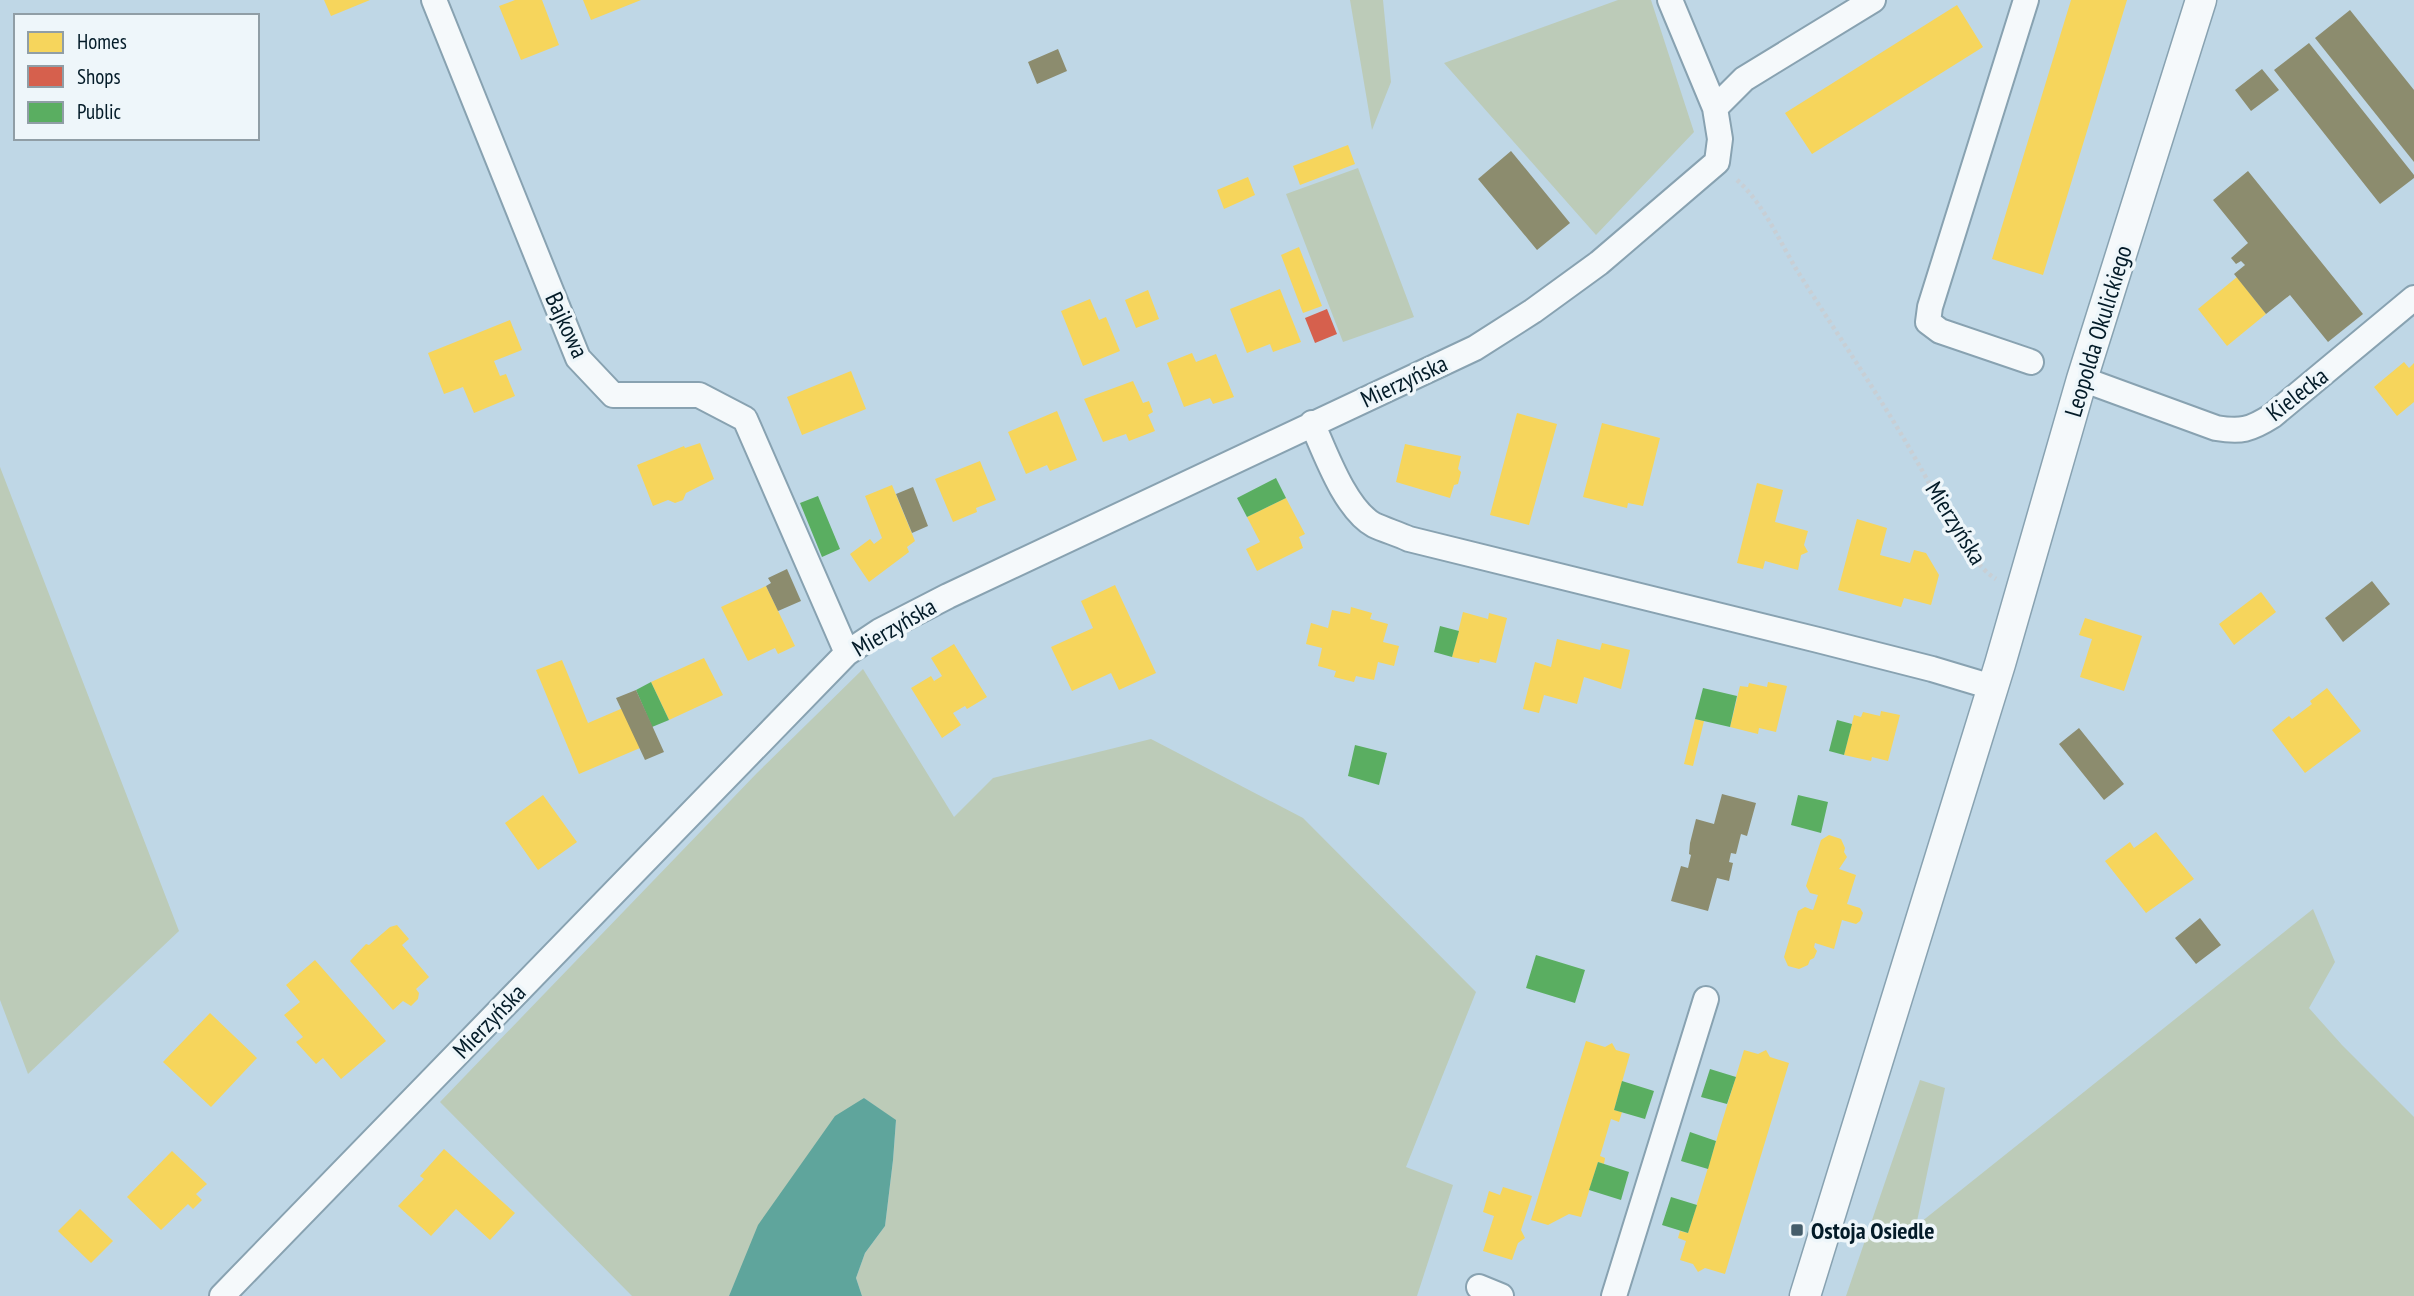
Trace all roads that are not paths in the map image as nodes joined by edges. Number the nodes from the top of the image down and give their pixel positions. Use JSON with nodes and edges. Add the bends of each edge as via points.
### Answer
{"nodes":[{"id":1,"x":434,"y":0,"type":"edge"},
{"id":2,"x":1670,"y":0,"type":"edge"},
{"id":3,"x":1873,"y":0,"type":"edge"},
{"id":4,"x":2026,"y":0,"type":"edge"},
{"id":5,"x":2201,"y":0,"type":"edge"},
{"id":6,"x":1715,"y":108,"type":"junction"},
{"id":7,"x":2414,"y":298,"type":"edge"},
{"id":8,"x":2031,"y":362,"type":"dead end"},
{"id":9,"x":2082,"y":379,"type":"junction"},
{"id":10,"x":1312,"y":423,"type":"junction"},
{"id":11,"x":847,"y":653,"type":"junction"},
{"id":12,"x":1996,"y":676,"type":"junction"},
{"id":13,"x":1706,"y":999,"type":"dead end"},
{"id":14,"x":222,"y":1296,"type":"edge"},
{"id":15,"x":1614,"y":1296,"type":"edge"},
{"id":16,"x":1805,"y":1296,"type":"edge"}],
"edges":[{"from":1,"to":11,"type":"street","name":"Bajkowa","via":[[578,358],[613,395],[699,394],[745,419]]},
{"from":2,"to":6,"type":"street"},
{"from":3,"to":6,"type":"street","via":[[1744,79]]},
{"from":4,"to":8,"type":"street","via":[[1928,322],[1940,331]]},
{"from":5,"to":9,"type":"street","name":"Leopolda Okulickiego"},
{"from":6,"to":10,"type":"street","name":"Mierzyńska","via":[[1720,139],[1717,162],[1598,263],[1475,348]]},
{"from":7,"to":9,"type":"street","name":"Kielecka","via":[[2253,428],[2216,428]]},
{"from":9,"to":12,"type":"street","name":"Leopolda Okulickiego"},
{"from":10,"to":11,"type":"street","name":"Mierzyńska","via":[[948,596]]},
{"from":10,"to":12,"type":"street","via":[[1350,501],[1371,524],[1409,539],[1932,669]]},
{"from":11,"to":14,"type":"street","name":"Mierzyńska"},
{"from":12,"to":16,"type":"street","name":"Leopolda Okulickiego"},
{"from":13,"to":15,"type":"street"}]}
